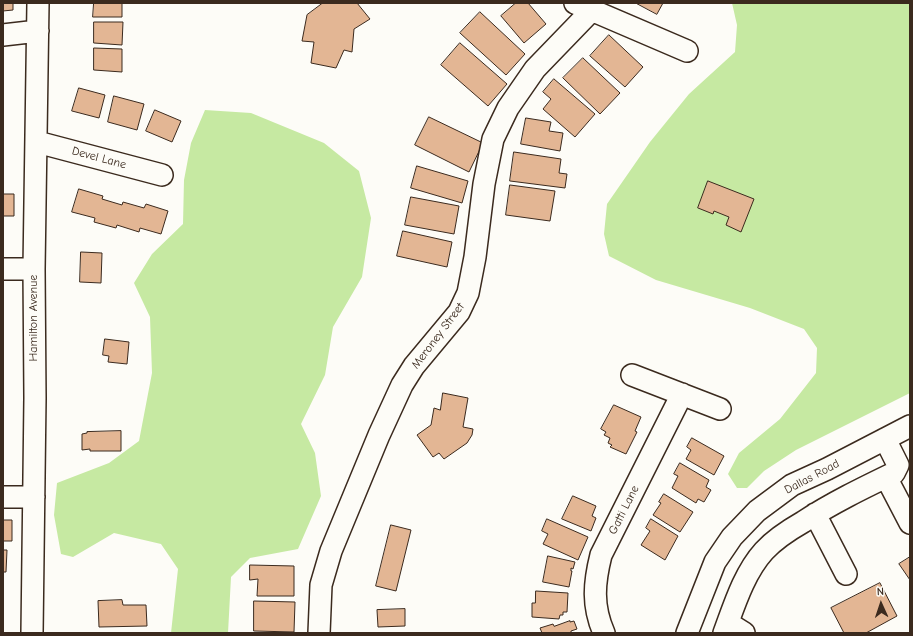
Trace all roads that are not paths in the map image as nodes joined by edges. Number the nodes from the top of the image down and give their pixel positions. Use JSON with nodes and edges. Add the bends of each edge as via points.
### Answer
{"nodes":[{"id":1,"x":38,"y":3,"type":"edge"},
{"id":2,"x":583,"y":7,"type":"edge"},
{"id":3,"x":38,"y":31,"type":"junction"},
{"id":4,"x":3,"y":35,"type":"edge"},
{"id":5,"x":687,"y":51,"type":"dead end"},
{"id":6,"x":36,"y":142,"type":"junction"},
{"id":7,"x":162,"y":174,"type":"dead end"},
{"id":8,"x":3,"y":269,"type":"edge"},
{"id":9,"x":34,"y":269,"type":"junction"},
{"id":10,"x":632,"y":375,"type":"dead end"},
{"id":11,"x":682,"y":394,"type":"junction"},
{"id":12,"x":720,"y":409,"type":"dead end"},
{"id":13,"x":910,"y":426,"type":"edge"},
{"id":14,"x":885,"y":439,"type":"junction"},
{"id":15,"x":886,"y":477,"type":"junction"},
{"id":16,"x":3,"y":497,"type":"edge"},
{"id":17,"x":34,"y":497,"type":"junction"},
{"id":18,"x":814,"y":514,"type":"junction"},
{"id":19,"x":910,"y":523,"type":"edge"},
{"id":20,"x":846,"y":574,"type":"dead end"},
{"id":21,"x":732,"y":630,"type":"edge"},
{"id":22,"x":32,"y":633,"type":"edge"},
{"id":23,"x":319,"y":633,"type":"edge"},
{"id":24,"x":604,"y":633,"type":"edge"},
{"id":25,"x":687,"y":633,"type":"edge"}],
"edges":[{"from":1,"to":3,"type":"street","name":"Hamilton Avenue"},
{"from":2,"to":5,"type":"street","name":"Meroney Street"},
{"from":2,"to":23,"type":"street","name":"Meroney Street","via":[[508,108],[493,138],[468,293],[459,312],[414,366],[402,385],[379,435],[331,551],[321,585]]},
{"from":3,"to":4,"type":"street"},
{"from":3,"to":6,"type":"street","name":"Hamilton Avenue"},
{"from":6,"to":7,"type":"street","name":"Devel Lane"},
{"from":6,"to":9,"type":"street","name":"Hamilton Avenue"},
{"from":8,"to":9,"type":"street"},
{"from":9,"to":17,"type":"street","name":"Hamilton Avenue"},
{"from":10,"to":11,"type":"street"},
{"from":11,"to":12,"type":"street"},
{"from":11,"to":24,"type":"street","name":"Gatti Lane","via":[[601,555],[595,593],[598,619]]},
{"from":13,"to":14,"type":"street","name":"Dallas Road"},
{"from":14,"to":15,"type":"street","via":[[898,465],[894,473]]},
{"from":14,"to":25,"type":"street","name":"Dallas Road","via":[[792,485],[757,511],[732,537],[715,562]]},
{"from":15,"to":18,"type":"street"},
{"from":15,"to":19,"type":"street"},
{"from":16,"to":17,"type":"street"},
{"from":17,"to":22,"type":"street","name":"Hamilton Avenue"},
{"from":18,"to":20,"type":"street"},
{"from":18,"to":21,"type":"street","via":[[780,536],[764,552],[749,574]]}]}
